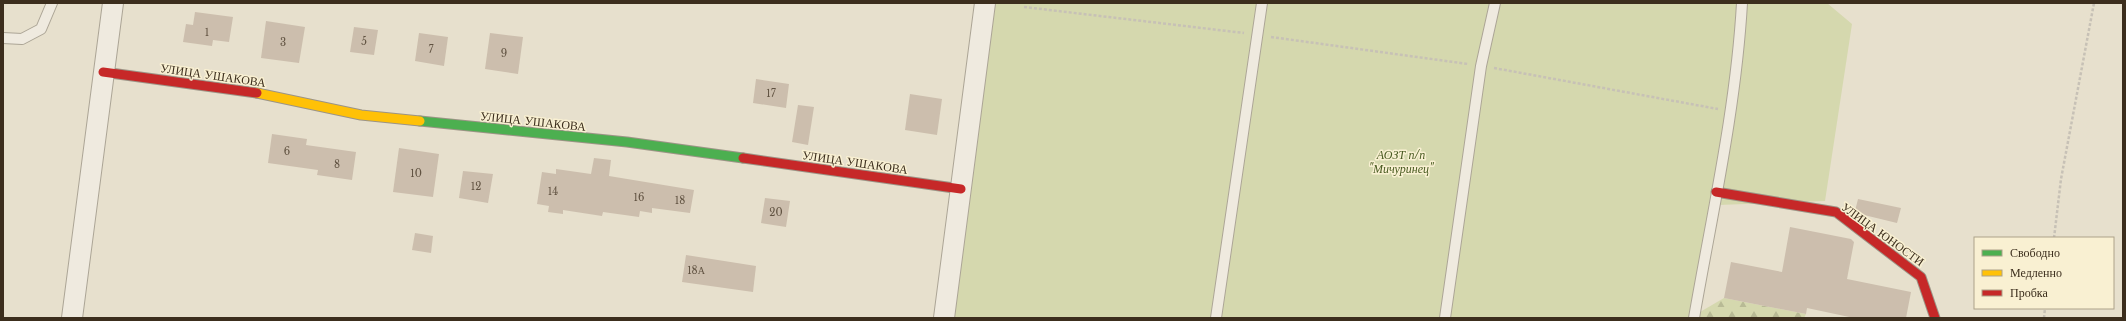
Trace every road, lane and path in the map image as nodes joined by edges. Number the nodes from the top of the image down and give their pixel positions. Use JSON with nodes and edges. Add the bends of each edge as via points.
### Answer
{"nodes":[{"id":1,"x":52,"y":3,"type":"edge"},
{"id":2,"x":113,"y":3,"type":"edge"},
{"id":3,"x":985,"y":3,"type":"edge"},
{"id":4,"x":1262,"y":3,"type":"edge"},
{"id":5,"x":1495,"y":3,"type":"edge"},
{"id":6,"x":1742,"y":3,"type":"edge"},
{"id":7,"x":2094,"y":3,"type":"edge"},
{"id":8,"x":1024,"y":7,"type":"dead end"},
{"id":9,"x":1257,"y":35,"type":"junction"},
{"id":10,"x":3,"y":38,"type":"edge"},
{"id":11,"x":1481,"y":66,"type":"junction"},
{"id":12,"x":103,"y":72,"type":"junction"},
{"id":13,"x":1730,"y":111,"type":"junction"},
{"id":14,"x":961,"y":189,"type":"junction"},
{"id":15,"x":1716,"y":192,"type":"junction"},
{"id":16,"x":2054,"y":237,"type":"edge"},
{"id":17,"x":72,"y":318,"type":"edge"},
{"id":18,"x":944,"y":318,"type":"edge"},
{"id":19,"x":1216,"y":318,"type":"edge"},
{"id":20,"x":1445,"y":318,"type":"edge"},
{"id":21,"x":1694,"y":318,"type":"edge"},
{"id":22,"x":1935,"y":318,"type":"edge"}],
"edges":[{"from":1,"to":10,"type":"lane","via":[[41,29],[22,39]]},
{"from":2,"to":12,"type":"street"},
{"from":3,"to":14,"type":"street"},
{"from":4,"to":9,"type":"lane"},
{"from":5,"to":11,"type":"lane"},
{"from":6,"to":13,"type":"lane"},
{"from":7,"to":16,"type":"path","via":[[2061,179]]},
{"from":8,"to":9,"type":"path"},
{"from":9,"to":11,"type":"path"},
{"from":9,"to":19,"type":"lane"},
{"from":11,"to":13,"type":"path"},
{"from":11,"to":20,"type":"lane"},
{"from":12,"to":14,"type":"street","name":"УЛИЦА УШАКОВА","via":[[260,93],[361,115],[627,142]]},
{"from":12,"to":17,"type":"street"},
{"from":13,"to":15,"type":"lane"},
{"from":14,"to":18,"type":"street"},
{"from":15,"to":21,"type":"lane"},
{"from":15,"to":22,"type":"street","name":"УЛИЦА ЮНОСТИ","via":[[1836,212],[1921,277]]}]}
